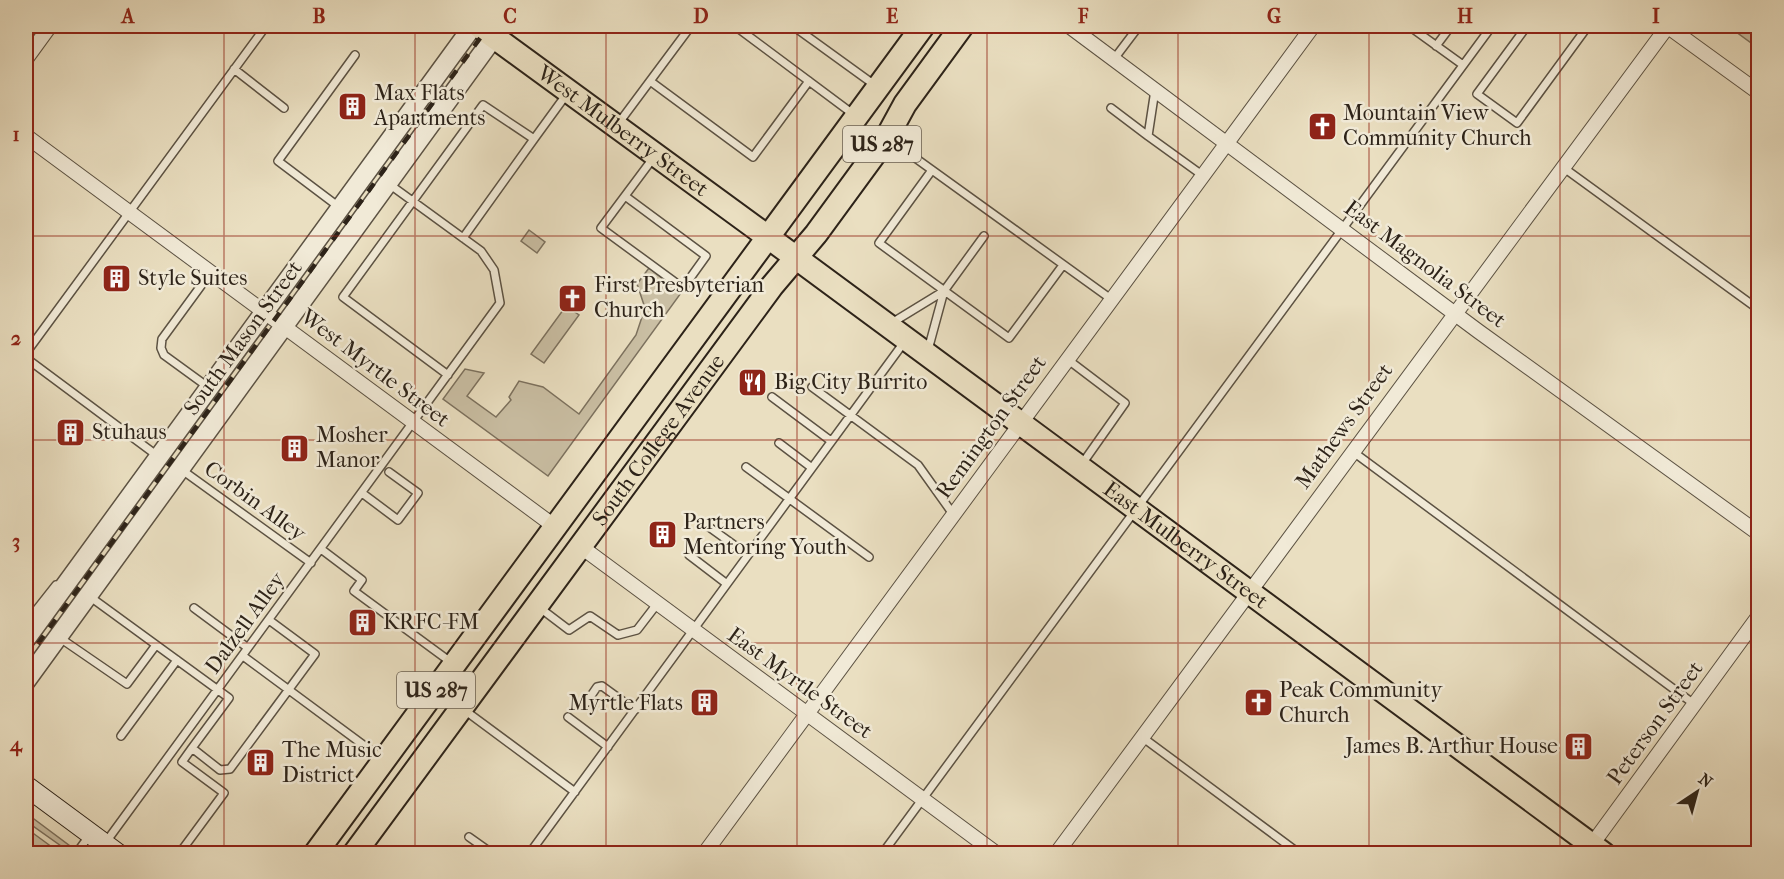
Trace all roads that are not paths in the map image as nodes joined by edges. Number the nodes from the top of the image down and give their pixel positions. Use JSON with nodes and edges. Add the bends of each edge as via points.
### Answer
{"nodes":[{"id":1,"x":50,"y":26,"type":"edge"},
{"id":2,"x":266,"y":26,"type":"edge"},
{"id":3,"x":473,"y":26,"type":"edge"},
{"id":4,"x":690,"y":26,"type":"edge"},
{"id":5,"x":735,"y":26,"type":"edge"},
{"id":6,"x":793,"y":26,"type":"edge"},
{"id":7,"x":923,"y":26,"type":"edge"},
{"id":8,"x":962,"y":26,"type":"edge"},
{"id":9,"x":1069,"y":26,"type":"edge"},
{"id":10,"x":1139,"y":26,"type":"edge"},
{"id":11,"x":1313,"y":26,"type":"edge"},
{"id":12,"x":1408,"y":26,"type":"edge"},
{"id":13,"x":1451,"y":26,"type":"edge"},
{"id":14,"x":1492,"y":26,"type":"edge"},
{"id":15,"x":1527,"y":26,"type":"edge"},
{"id":16,"x":1588,"y":26,"type":"edge"},
{"id":17,"x":1667,"y":26,"type":"edge"},
{"id":18,"x":492,"y":29,"type":"edge"},
{"id":19,"x":1436,"y":46,"type":"junction"},
{"id":20,"x":355,"y":55,"type":"dead end"},
{"id":21,"x":26,"y":58,"type":"edge"},
{"id":22,"x":1114,"y":59,"type":"junction"},
{"id":23,"x":1463,"y":65,"type":"junction"},
{"id":24,"x":234,"y":69,"type":"junction"},
{"id":25,"x":650,"y":81,"type":"junction"},
{"id":26,"x":809,"y":81,"type":"junction"},
{"id":27,"x":878,"y":87,"type":"junction"},
{"id":28,"x":1155,"y":90,"type":"junction"},
{"id":29,"x":568,"y":91,"type":"junction"},
{"id":30,"x":1758,"y":93,"type":"edge"},
{"id":31,"x":284,"y":108,"type":"dead end"},
{"id":32,"x":1111,"y":108,"type":"dead end"},
{"id":33,"x":856,"y":117,"type":"junction"},
{"id":34,"x":616,"y":126,"type":"junction"},
{"id":35,"x":26,"y":136,"type":"edge"},
{"id":36,"x":1148,"y":136,"type":"junction"},
{"id":37,"x":887,"y":137,"type":"junction"},
{"id":38,"x":534,"y":139,"type":"junction"},
{"id":39,"x":1226,"y":142,"type":"junction"},
{"id":40,"x":656,"y":155,"type":"junction"},
{"id":41,"x":1564,"y":168,"type":"junction"},
{"id":42,"x":932,"y":170,"type":"junction"},
{"id":43,"x":1202,"y":175,"type":"junction"},
{"id":44,"x":388,"y":183,"type":"junction"},
{"id":45,"x":625,"y":196,"type":"junction"},
{"id":46,"x":412,"y":201,"type":"junction"},
{"id":47,"x":341,"y":208,"type":"junction"},
{"id":48,"x":128,"y":212,"type":"junction"},
{"id":49,"x":1342,"y":229,"type":"junction"},
{"id":50,"x":984,"y":236,"type":"dead end"},
{"id":51,"x":768,"y":237,"type":"junction"},
{"id":52,"x":463,"y":238,"type":"junction"},
{"id":53,"x":796,"y":258,"type":"junction"},
{"id":54,"x":1063,"y":264,"type":"junction"},
{"id":55,"x":211,"y":272,"type":"junction"},
{"id":56,"x":944,"y":291,"type":"junction"},
{"id":57,"x":1111,"y":299,"type":"junction"},
{"id":58,"x":1758,"y":309,"type":"edge"},
{"id":59,"x":265,"y":312,"type":"junction"},
{"id":60,"x":1456,"y":314,"type":"junction"},
{"id":61,"x":283,"y":325,"type":"junction"},
{"id":62,"x":888,"y":325,"type":"junction"},
{"id":63,"x":906,"y":339,"type":"junction"},
{"id":64,"x":26,"y":355,"type":"edge"},
{"id":65,"x":926,"y":355,"type":"junction"},
{"id":66,"x":1066,"y":359,"type":"junction"},
{"id":67,"x":448,"y":375,"type":"junction"},
{"id":68,"x":209,"y":387,"type":"junction"},
{"id":69,"x":812,"y":387,"type":"dead end"},
{"id":70,"x":772,"y":398,"type":"dead end"},
{"id":71,"x":851,"y":415,"type":"junction"},
{"id":72,"x":637,"y":419,"type":"junction"},
{"id":73,"x":414,"y":423,"type":"junction"},
{"id":74,"x":1019,"y":424,"type":"junction"},
{"id":75,"x":831,"y":441,"type":"junction"},
{"id":76,"x":779,"y":443,"type":"dead end"},
{"id":77,"x":1352,"y":451,"type":"junction"},
{"id":78,"x":159,"y":457,"type":"junction"},
{"id":79,"x":178,"y":467,"type":"junction"},
{"id":80,"x":746,"y":467,"type":"dead end"},
{"id":81,"x":812,"y":468,"type":"junction"},
{"id":82,"x":1079,"y":468,"type":"junction"},
{"id":83,"x":389,"y":472,"type":"dead end"},
{"id":84,"x":362,"y":493,"type":"junction"},
{"id":85,"x":789,"y":499,"type":"junction"},
{"id":86,"x":1136,"y":509,"type":"junction"},
{"id":87,"x":953,"y":514,"type":"junction"},
{"id":88,"x":554,"y":526,"type":"junction"},
{"id":89,"x":709,"y":527,"type":"dead end"},
{"id":90,"x":1758,"y":533,"type":"edge"},
{"id":91,"x":580,"y":546,"type":"junction"},
{"id":92,"x":321,"y":549,"type":"junction"},
{"id":93,"x":689,"y":555,"type":"dead end"},
{"id":94,"x":748,"y":555,"type":"junction"},
{"id":95,"x":869,"y":557,"type":"dead end"},
{"id":96,"x":311,"y":563,"type":"junction"},
{"id":97,"x":79,"y":566,"type":"junction"},
{"id":98,"x":727,"y":584,"type":"junction"},
{"id":99,"x":1248,"y":592,"type":"junction"},
{"id":100,"x":87,"y":594,"type":"junction"},
{"id":101,"x":657,"y":604,"type":"junction"},
{"id":102,"x":536,"y":605,"type":"junction"},
{"id":103,"x":194,"y":608,"type":"dead end"},
{"id":104,"x":1758,"y":617,"type":"edge"},
{"id":105,"x":269,"y":620,"type":"junction"},
{"id":106,"x":26,"y":623,"type":"edge"},
{"id":107,"x":693,"y":630,"type":"junction"},
{"id":108,"x":58,"y":636,"type":"junction"},
{"id":109,"x":26,"y":639,"type":"edge"},
{"id":110,"x":156,"y":645,"type":"junction"},
{"id":111,"x":248,"y":648,"type":"junction"},
{"id":112,"x":243,"y":656,"type":"junction"},
{"id":113,"x":177,"y":660,"type":"junction"},
{"id":114,"x":454,"y":665,"type":"junction"},
{"id":115,"x":488,"y":670,"type":"junction"},
{"id":116,"x":26,"y":681,"type":"edge"},
{"id":117,"x":218,"y":690,"type":"junction"},
{"id":118,"x":288,"y":690,"type":"junction"},
{"id":119,"x":586,"y":703,"type":"dead end"},
{"id":120,"x":1694,"y":704,"type":"junction"},
{"id":121,"x":461,"y":708,"type":"junction"},
{"id":122,"x":635,"y":710,"type":"junction"},
{"id":123,"x":807,"y":714,"type":"junction"},
{"id":124,"x":568,"y":717,"type":"dead end"},
{"id":125,"x":121,"y":736,"type":"dead end"},
{"id":126,"x":1142,"y":738,"type":"junction"},
{"id":127,"x":608,"y":747,"type":"junction"},
{"id":128,"x":192,"y":748,"type":"junction"},
{"id":129,"x":384,"y":760,"type":"junction"},
{"id":130,"x":26,"y":786,"type":"edge"},
{"id":131,"x":575,"y":792,"type":"junction"},
{"id":132,"x":922,"y":799,"type":"junction"},
{"id":133,"x":469,"y":837,"type":"dead end"},
{"id":134,"x":105,"y":844,"type":"edge"},
{"id":135,"x":1593,"y":850,"type":"edge"},
{"id":136,"x":76,"y":854,"type":"edge"},
{"id":137,"x":179,"y":854,"type":"edge"},
{"id":138,"x":315,"y":854,"type":"edge"},
{"id":139,"x":354,"y":854,"type":"edge"},
{"id":140,"x":493,"y":854,"type":"edge"},
{"id":141,"x":530,"y":854,"type":"edge"},
{"id":142,"x":704,"y":854,"type":"edge"},
{"id":143,"x":882,"y":854,"type":"edge"},
{"id":144,"x":997,"y":854,"type":"edge"},
{"id":145,"x":1056,"y":854,"type":"edge"},
{"id":146,"x":1300,"y":854,"type":"edge"}],
"edges":[{"from":1,"to":21,"type":"street"},
{"from":2,"to":24,"type":"lane"},
{"from":3,"to":47,"type":"street","name":"South Mason Street"},
{"from":4,"to":25,"type":"lane"},
{"from":5,"to":26,"type":"lane"},
{"from":6,"to":27,"type":"lane"},
{"from":7,"to":27,"type":"main road","name":"South College Avenue","number":"US 287"},
{"from":8,"to":37,"type":"main road","name":"South College Avenue","number":"US 287","via":[[905,104]]},
{"from":9,"to":22,"type":"street","name":"East Magnolia Street"},
{"from":10,"to":22,"type":"lane"},
{"from":11,"to":39,"type":"street","name":"Remington Street"},
{"from":12,"to":19,"type":"lane"},
{"from":13,"to":19,"type":"lane"},
{"from":14,"to":23,"type":"lane"},
{"from":15,"to":16,"type":"lane","via":[[1477,94],[1518,123]]},
{"from":17,"to":30,"type":"street"},
{"from":17,"to":41,"type":"street","name":"Mathews Street"},
{"from":18,"to":29,"type":"main road","name":"West Mulberry Street"},
{"from":18,"to":44,"type":"street","name":"South Mason Street"},
{"from":19,"to":23,"type":"lane"},
{"from":20,"to":47,"type":"lane","via":[[278,160]]},
{"from":22,"to":28,"type":"street","name":"East Magnolia Street"},
{"from":23,"to":49,"type":"lane"},
{"from":24,"to":31,"type":"lane"},
{"from":24,"to":48,"type":"lane"},
{"from":25,"to":26,"type":"lane","via":[[753,157]]},
{"from":25,"to":34,"type":"lane"},
{"from":26,"to":33,"type":"lane"},
{"from":27,"to":33,"type":"main road","name":"South College Avenue","number":"US 287"},
{"from":28,"to":36,"type":"lane"},
{"from":28,"to":39,"type":"street","name":"East Magnolia Street"},
{"from":29,"to":34,"type":"main road","name":"West Mulberry Street"},
{"from":29,"to":38,"type":"lane"},
{"from":32,"to":36,"type":"lane"},
{"from":33,"to":51,"type":"main road","name":"South College Avenue","number":"US 287"},
{"from":34,"to":40,"type":"main road","name":"West Mulberry Street"},
{"from":35,"to":48,"type":"street","name":"West Myrtle Street"},
{"from":36,"to":43,"type":"lane"},
{"from":37,"to":42,"type":"lane"},
{"from":37,"to":53,"type":"main road","name":"South College Avenue","number":"US 287"},
{"from":38,"to":46,"type":"lane","via":[[483,105]]},
{"from":38,"to":52,"type":"lane"},
{"from":39,"to":43,"type":"street","name":"Remington Street"},
{"from":39,"to":49,"type":"street","name":"East Magnolia Street"},
{"from":40,"to":45,"type":"lane"},
{"from":40,"to":51,"type":"main road","name":"West Mulberry Street"},
{"from":41,"to":58,"type":"lane"},
{"from":41,"to":60,"type":"street","name":"Mathews Street"},
{"from":42,"to":54,"type":"lane"},
{"from":42,"to":56,"type":"lane","via":[[879,243]]},
{"from":43,"to":57,"type":"street","name":"Remington Street"},
{"from":44,"to":46,"type":"lane","name":"Dalzell Alley"},
{"from":44,"to":61,"type":"street","name":"South Mason Street"},
{"from":45,"to":45,"type":"lane","via":[[706,256],[682,288],[601,228]]},
{"from":46,"to":52,"type":"lane","name":"Dalzell Alley"},
{"from":46,"to":67,"type":"lane","via":[[343,297]]},
{"from":47,"to":59,"type":"street","name":"South Mason Street"},
{"from":48,"to":55,"type":"street","name":"West Myrtle Street"},
{"from":48,"to":64,"type":"lane"},
{"from":49,"to":60,"type":"street","name":"East Magnolia Street"},
{"from":49,"to":86,"type":"lane"},
{"from":50,"to":56,"type":"lane"},
{"from":51,"to":53,"type":"main road","name":"East Mulberry Street"},
{"from":51,"to":72,"type":"main road","name":"South College Avenue","number":"US 287"},
{"from":52,"to":67,"type":"lane","name":"Dalzell Alley","via":[[481,251],[494,270],[500,303]]},
{"from":53,"to":62,"type":"main road","name":"East Mulberry Street"},
{"from":53,"to":91,"type":"main road","name":"South College Avenue","number":"US 287"},
{"from":54,"to":56,"type":"lane","via":[[1009,338]]},
{"from":54,"to":57,"type":"lane"},
{"from":55,"to":59,"type":"street","name":"West Myrtle Street"},
{"from":55,"to":68,"type":"lane","via":[[162,339],[161,348],[164,355]]},
{"from":56,"to":62,"type":"lane"},
{"from":56,"to":65,"type":"lane"},
{"from":57,"to":66,"type":"street","name":"Remington Street"},
{"from":59,"to":61,"type":"street","name":"West Myrtle Street"},
{"from":59,"to":68,"type":"street","name":"South Mason Street"},
{"from":60,"to":77,"type":"street","name":"Mathews Street"},
{"from":60,"to":90,"type":"street","name":"East Magnolia Street"},
{"from":61,"to":73,"type":"street","name":"West Myrtle Street"},
{"from":61,"to":79,"type":"street","name":"South Mason Street"},
{"from":62,"to":63,"type":"main road","name":"East Mulberry Street"},
{"from":63,"to":65,"type":"main road","name":"East Mulberry Street"},
{"from":63,"to":71,"type":"lane"},
{"from":64,"to":78,"type":"lane"},
{"from":65,"to":74,"type":"main road","name":"East Mulberry Street"},
{"from":66,"to":74,"type":"street","name":"Remington Street"},
{"from":66,"to":82,"type":"lane","via":[[1125,403]]},
{"from":67,"to":73,"type":"lane","name":"Dalzell Alley"},
{"from":68,"to":78,"type":"street","name":"South Mason Street"},
{"from":69,"to":71,"type":"lane"},
{"from":70,"to":75,"type":"lane"},
{"from":71,"to":75,"type":"lane"},
{"from":71,"to":87,"type":"lane","via":[[918,465]]},
{"from":72,"to":88,"type":"main road","name":"South College Avenue","number":"US 287"},
{"from":72,"to":91,"type":"main road","via":[[623,454],[588,505]]},
{"from":73,"to":84,"type":"lane","name":"Dalzell Alley"},
{"from":73,"to":88,"type":"street","name":"West Myrtle Street"},
{"from":74,"to":82,"type":"main road","name":"East Mulberry Street"},
{"from":74,"to":87,"type":"street","name":"Remington Street"},
{"from":75,"to":81,"type":"lane"},
{"from":76,"to":81,"type":"lane"},
{"from":77,"to":99,"type":"street","name":"Mathews Street"},
{"from":77,"to":120,"type":"lane"},
{"from":78,"to":97,"type":"street","name":"South Mason Street"},
{"from":79,"to":96,"type":"lane","name":"Corbin Alley"},
{"from":79,"to":100,"type":"street","name":"South Mason Street"},
{"from":80,"to":85,"type":"lane"},
{"from":81,"to":85,"type":"lane"},
{"from":82,"to":86,"type":"main road","name":"East Mulberry Street"},
{"from":83,"to":84,"type":"lane","via":[[418,493],[398,520]]},
{"from":84,"to":92,"type":"lane","name":"Dalzell Alley"},
{"from":85,"to":94,"type":"lane"},
{"from":85,"to":95,"type":"lane"},
{"from":86,"to":99,"type":"main road","name":"East Mulberry Street"},
{"from":86,"to":132,"type":"lane"},
{"from":87,"to":123,"type":"street","name":"Remington Street"},
{"from":88,"to":114,"type":"main road","name":"South College Avenue","number":"US 287"},
{"from":88,"to":115,"type":"main road","via":[[555,541],[547,567],[496,640]]},
{"from":89,"to":94,"type":"lane"},
{"from":91,"to":101,"type":"street","name":"East Myrtle Street"},
{"from":91,"to":102,"type":"main road","name":"South College Avenue","number":"US 287"},
{"from":92,"to":96,"type":"lane","name":"Dalzell Alley"},
{"from":92,"to":114,"type":"lane","via":[[362,580],[354,591]]},
{"from":93,"to":98,"type":"lane"},
{"from":94,"to":98,"type":"lane"},
{"from":96,"to":105,"type":"lane","name":"Dalzell Alley"},
{"from":97,"to":106,"type":"lane","via":[[50,590]]},
{"from":97,"to":109,"type":"street","name":"South Mason Street"},
{"from":98,"to":107,"type":"lane"},
{"from":99,"to":126,"type":"street","name":"Mathews Street"},
{"from":99,"to":135,"type":"main road","name":"East Mulberry Street"},
{"from":100,"to":108,"type":"street","name":"South Mason Street"},
{"from":100,"to":110,"type":"lane"},
{"from":101,"to":102,"type":"lane","via":[[637,630],[618,635],[590,616],[569,630]]},
{"from":101,"to":107,"type":"street","name":"East Myrtle Street"},
{"from":102,"to":115,"type":"main road","name":"South College Avenue","number":"US 287"},
{"from":103,"to":111,"type":"lane"},
{"from":104,"to":120,"type":"street","name":"Peterson Street"},
{"from":105,"to":111,"type":"lane","name":"Dalzell Alley"},
{"from":105,"to":118,"type":"lane","via":[[315,654]]},
{"from":107,"to":122,"type":"lane"},
{"from":107,"to":123,"type":"street","name":"East Myrtle Street"},
{"from":108,"to":110,"type":"lane","via":[[127,684]]},
{"from":108,"to":116,"type":"street","name":"South Mason Street"},
{"from":110,"to":113,"type":"lane"},
{"from":111,"to":112,"type":"lane","name":"Dalzell Alley"},
{"from":112,"to":117,"type":"lane","name":"Dalzell Alley"},
{"from":112,"to":118,"type":"lane"},
{"from":113,"to":117,"type":"lane"},
{"from":113,"to":125,"type":"lane"},
{"from":114,"to":129,"type":"main road","name":"South College Avenue","number":"US 287"},
{"from":115,"to":121,"type":"main road","name":"South College Avenue","number":"US 287"},
{"from":117,"to":128,"type":"lane","via":[[230,698]]},
{"from":117,"to":134,"type":"lane","name":"Dalzell Alley"},
{"from":118,"to":128,"type":"lane","via":[[230,769],[220,770]]},
{"from":118,"to":129,"type":"lane"},
{"from":119,"to":122,"type":"lane","via":[[602,686]]},
{"from":120,"to":135,"type":"street","name":"Peterson Street"},
{"from":121,"to":131,"type":"lane"},
{"from":121,"to":139,"type":"main road","name":"South College Avenue","number":"US 287"},
{"from":122,"to":127,"type":"lane"},
{"from":123,"to":132,"type":"street","name":"East Myrtle Street"},
{"from":123,"to":142,"type":"street","name":"Remington Street"},
{"from":124,"to":127,"type":"lane"},
{"from":126,"to":145,"type":"street","name":"Mathews Street"},
{"from":126,"to":146,"type":"lane"},
{"from":127,"to":131,"type":"lane"},
{"from":128,"to":137,"type":"lane","via":[[182,762],[224,793]]},
{"from":129,"to":138,"type":"main road","name":"South College Avenue","number":"US 287"},
{"from":130,"to":134,"type":"main road"},
{"from":131,"to":141,"type":"lane"},
{"from":132,"to":143,"type":"lane"},
{"from":132,"to":144,"type":"street","name":"East Myrtle Street"},
{"from":133,"to":140,"type":"lane"},
{"from":134,"to":136,"type":"lane","name":"Dalzell Alley"}]}
